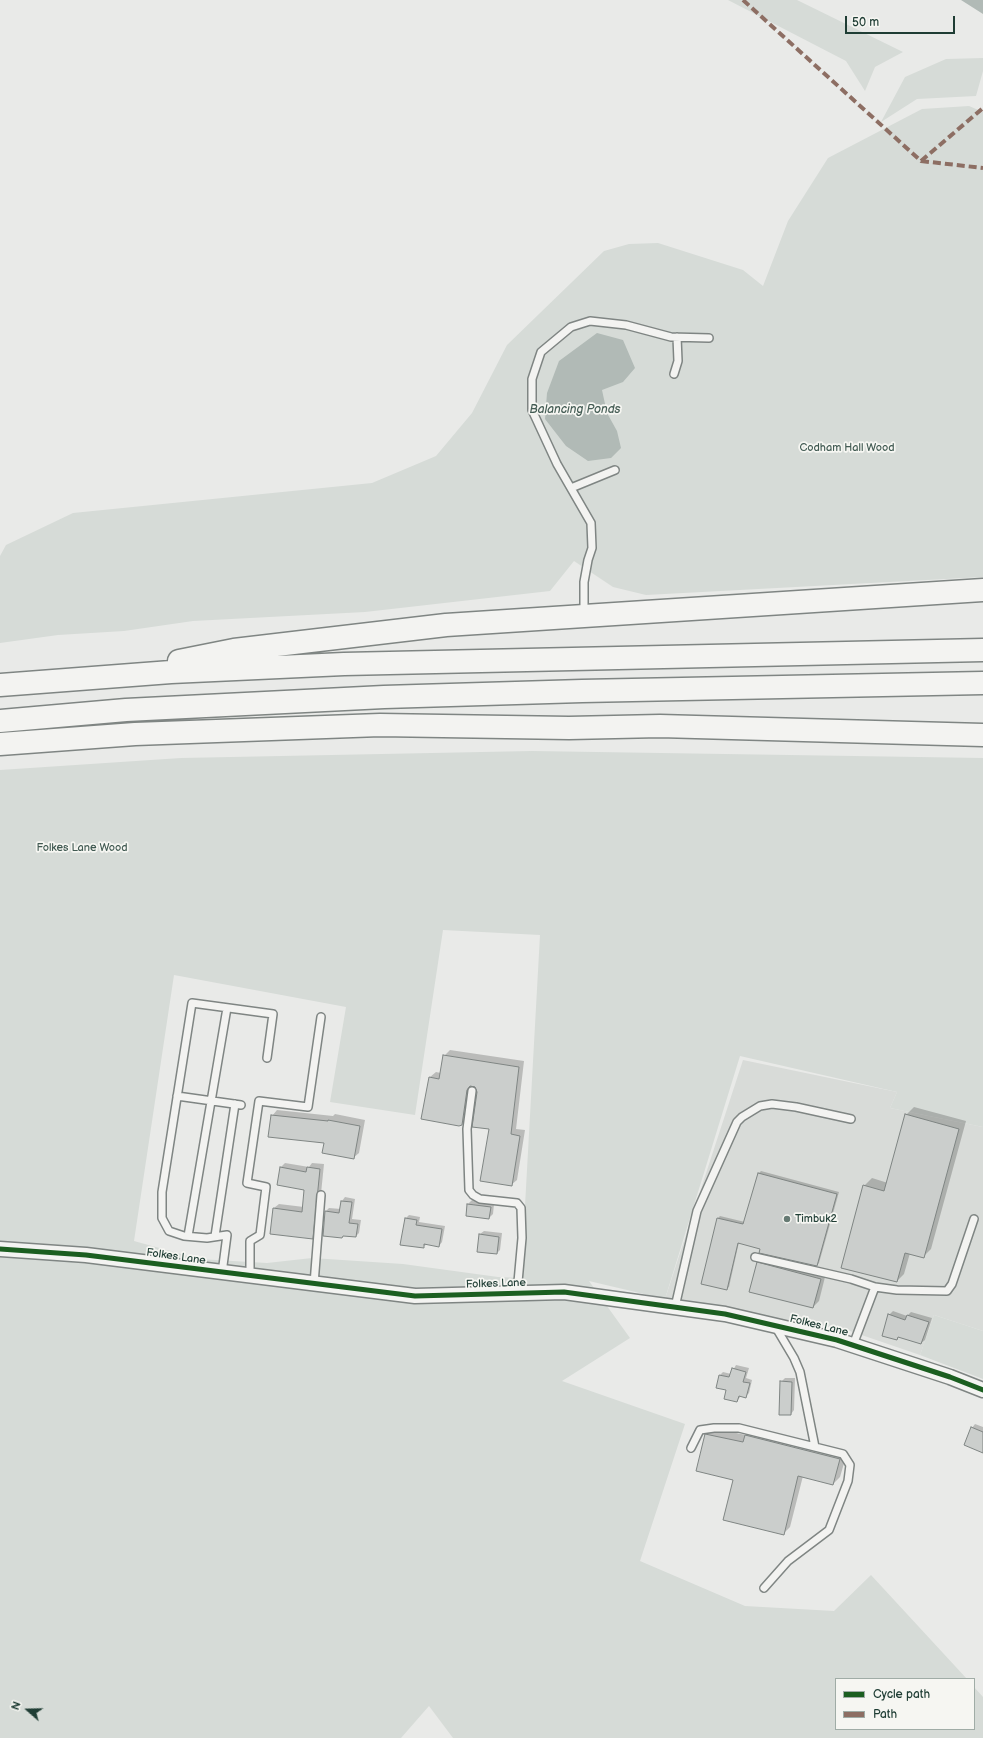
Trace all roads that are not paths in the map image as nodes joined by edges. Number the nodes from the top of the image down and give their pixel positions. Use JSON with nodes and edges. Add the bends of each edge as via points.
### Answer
{"nodes":[{"id":1,"x":677,"y":337,"type":"junction"},
{"id":2,"x":709,"y":338,"type":"dead end"},
{"id":3,"x":674,"y":374,"type":"dead end"},
{"id":4,"x":614,"y":470,"type":"dead end"},
{"id":5,"x":571,"y":488,"type":"junction"},
{"id":6,"x":983,"y":590,"type":"edge"},
{"id":7,"x":584,"y":616,"type":"junction"},
{"id":8,"x":983,"y":650,"type":"edge"},
{"id":9,"x":95,"y":677,"type":"junction"},
{"id":10,"x":983,"y":683,"type":"edge"},
{"id":11,"x":0,"y":686,"type":"edge"},
{"id":12,"x":0,"y":721,"type":"edge"},
{"id":13,"x":983,"y":735,"type":"edge"},
{"id":14,"x":0,"y":744,"type":"edge"},
{"id":15,"x":227,"y":1008,"type":"junction"},
{"id":16,"x":321,"y":1017,"type":"dead end"},
{"id":17,"x":267,"y":1058,"type":"dead end"},
{"id":18,"x":472,"y":1091,"type":"dead end"},
{"id":19,"x":178,"y":1096,"type":"junction"},
{"id":20,"x":211,"y":1100,"type":"junction"},
{"id":21,"x":850,"y":1120,"type":"dead end"},
{"id":22,"x":321,"y":1194,"type":"dead end"},
{"id":23,"x":974,"y":1219,"type":"dead end"},
{"id":24,"x":188,"y":1236,"type":"junction"},
{"id":25,"x":215,"y":1236,"type":"junction"},
{"id":26,"x":0,"y":1249,"type":"edge"},
{"id":27,"x":755,"y":1257,"type":"dead end"},
{"id":28,"x":222,"y":1273,"type":"junction"},
{"id":29,"x":250,"y":1277,"type":"junction"},
{"id":30,"x":314,"y":1284,"type":"junction"},
{"id":31,"x":874,"y":1287,"type":"junction"},
{"id":32,"x":517,"y":1293,"type":"junction"},
{"id":33,"x":675,"y":1308,"type":"junction"},
{"id":34,"x":775,"y":1326,"type":"junction"},
{"id":35,"x":853,"y":1345,"type":"junction"},
{"id":36,"x":983,"y":1390,"type":"edge"},
{"id":37,"x":815,"y":1447,"type":"junction"},
{"id":38,"x":691,"y":1448,"type":"dead end"},
{"id":39,"x":764,"y":1588,"type":"dead end"}],
"edges":[{"from":1,"to":2,"type":"lane"},
{"from":1,"to":3,"type":"lane","via":[[678,361]]},
{"from":1,"to":5,"type":"lane","via":[[626,325],[590,321],[571,327],[542,352],[532,379],[532,410]]},
{"from":4,"to":5,"type":"lane"},
{"from":5,"to":7,"type":"lane","via":[[591,523],[592,548],[584,582]]},
{"from":6,"to":7,"type":"highway"},
{"from":7,"to":9,"type":"highway","via":[[446,625],[286,643],[234,650]]},
{"from":8,"to":9,"type":"highway","via":[[435,661]]},
{"from":9,"to":11,"type":"highway"},
{"from":10,"to":12,"type":"highway","via":[[384,697],[133,710]]},
{"from":13,"to":14,"type":"highway","via":[[660,726],[561,728],[380,725],[135,734]]},
{"from":15,"to":17,"type":"lane","via":[[273,1014]]},
{"from":15,"to":19,"type":"lane","via":[[192,1003]]},
{"from":15,"to":20,"type":"lane"},
{"from":16,"to":29,"type":"lane","via":[[308,1107],[259,1101],[247,1183],[266,1187],[260,1235],[250,1241]]},
{"from":18,"to":32,"type":"lane","via":[[466,1129],[469,1190],[480,1199],[517,1203],[521,1208],[522,1238]]},
{"from":19,"to":20,"type":"lane"},
{"from":19,"to":24,"type":"lane","via":[[162,1192],[162,1218],[169,1231]]},
{"from":20,"to":24,"type":"lane"},
{"from":20,"to":25,"type":"lane","via":[[238,1105]]},
{"from":21,"to":33,"type":"lane","via":[[776,1104],[760,1106],[742,1117],[697,1212]]},
{"from":22,"to":30,"type":"lane"},
{"from":23,"to":31,"type":"lane","via":[[952,1284],[947,1291]]},
{"from":24,"to":25,"type":"lane"},
{"from":25,"to":28,"type":"lane","via":[[227,1235]]},
{"from":26,"to":28,"type":"street","name":"Folkes Lane","via":[[86,1255]]},
{"from":27,"to":31,"type":"lane","via":[[851,1279]]},
{"from":28,"to":29,"type":"street","name":"Folkes Lane"},
{"from":29,"to":30,"type":"street","name":"Folkes Lane"},
{"from":30,"to":32,"type":"street","name":"Folkes Lane","via":[[415,1296]]},
{"from":31,"to":35,"type":"lane"},
{"from":32,"to":33,"type":"street","name":"Folkes Lane","via":[[564,1292]]},
{"from":33,"to":34,"type":"street","name":"Folkes Lane","via":[[725,1314]]},
{"from":34,"to":35,"type":"street","name":"Folkes Lane"},
{"from":34,"to":37,"type":"lane","via":[[800,1372]]},
{"from":35,"to":36,"type":"street","name":"Folkes Lane"},
{"from":37,"to":38,"type":"lane","via":[[739,1428],[714,1428],[700,1430]]},
{"from":37,"to":39,"type":"lane","via":[[843,1454],[850,1465],[848,1481],[829,1530],[788,1561]]}]}
